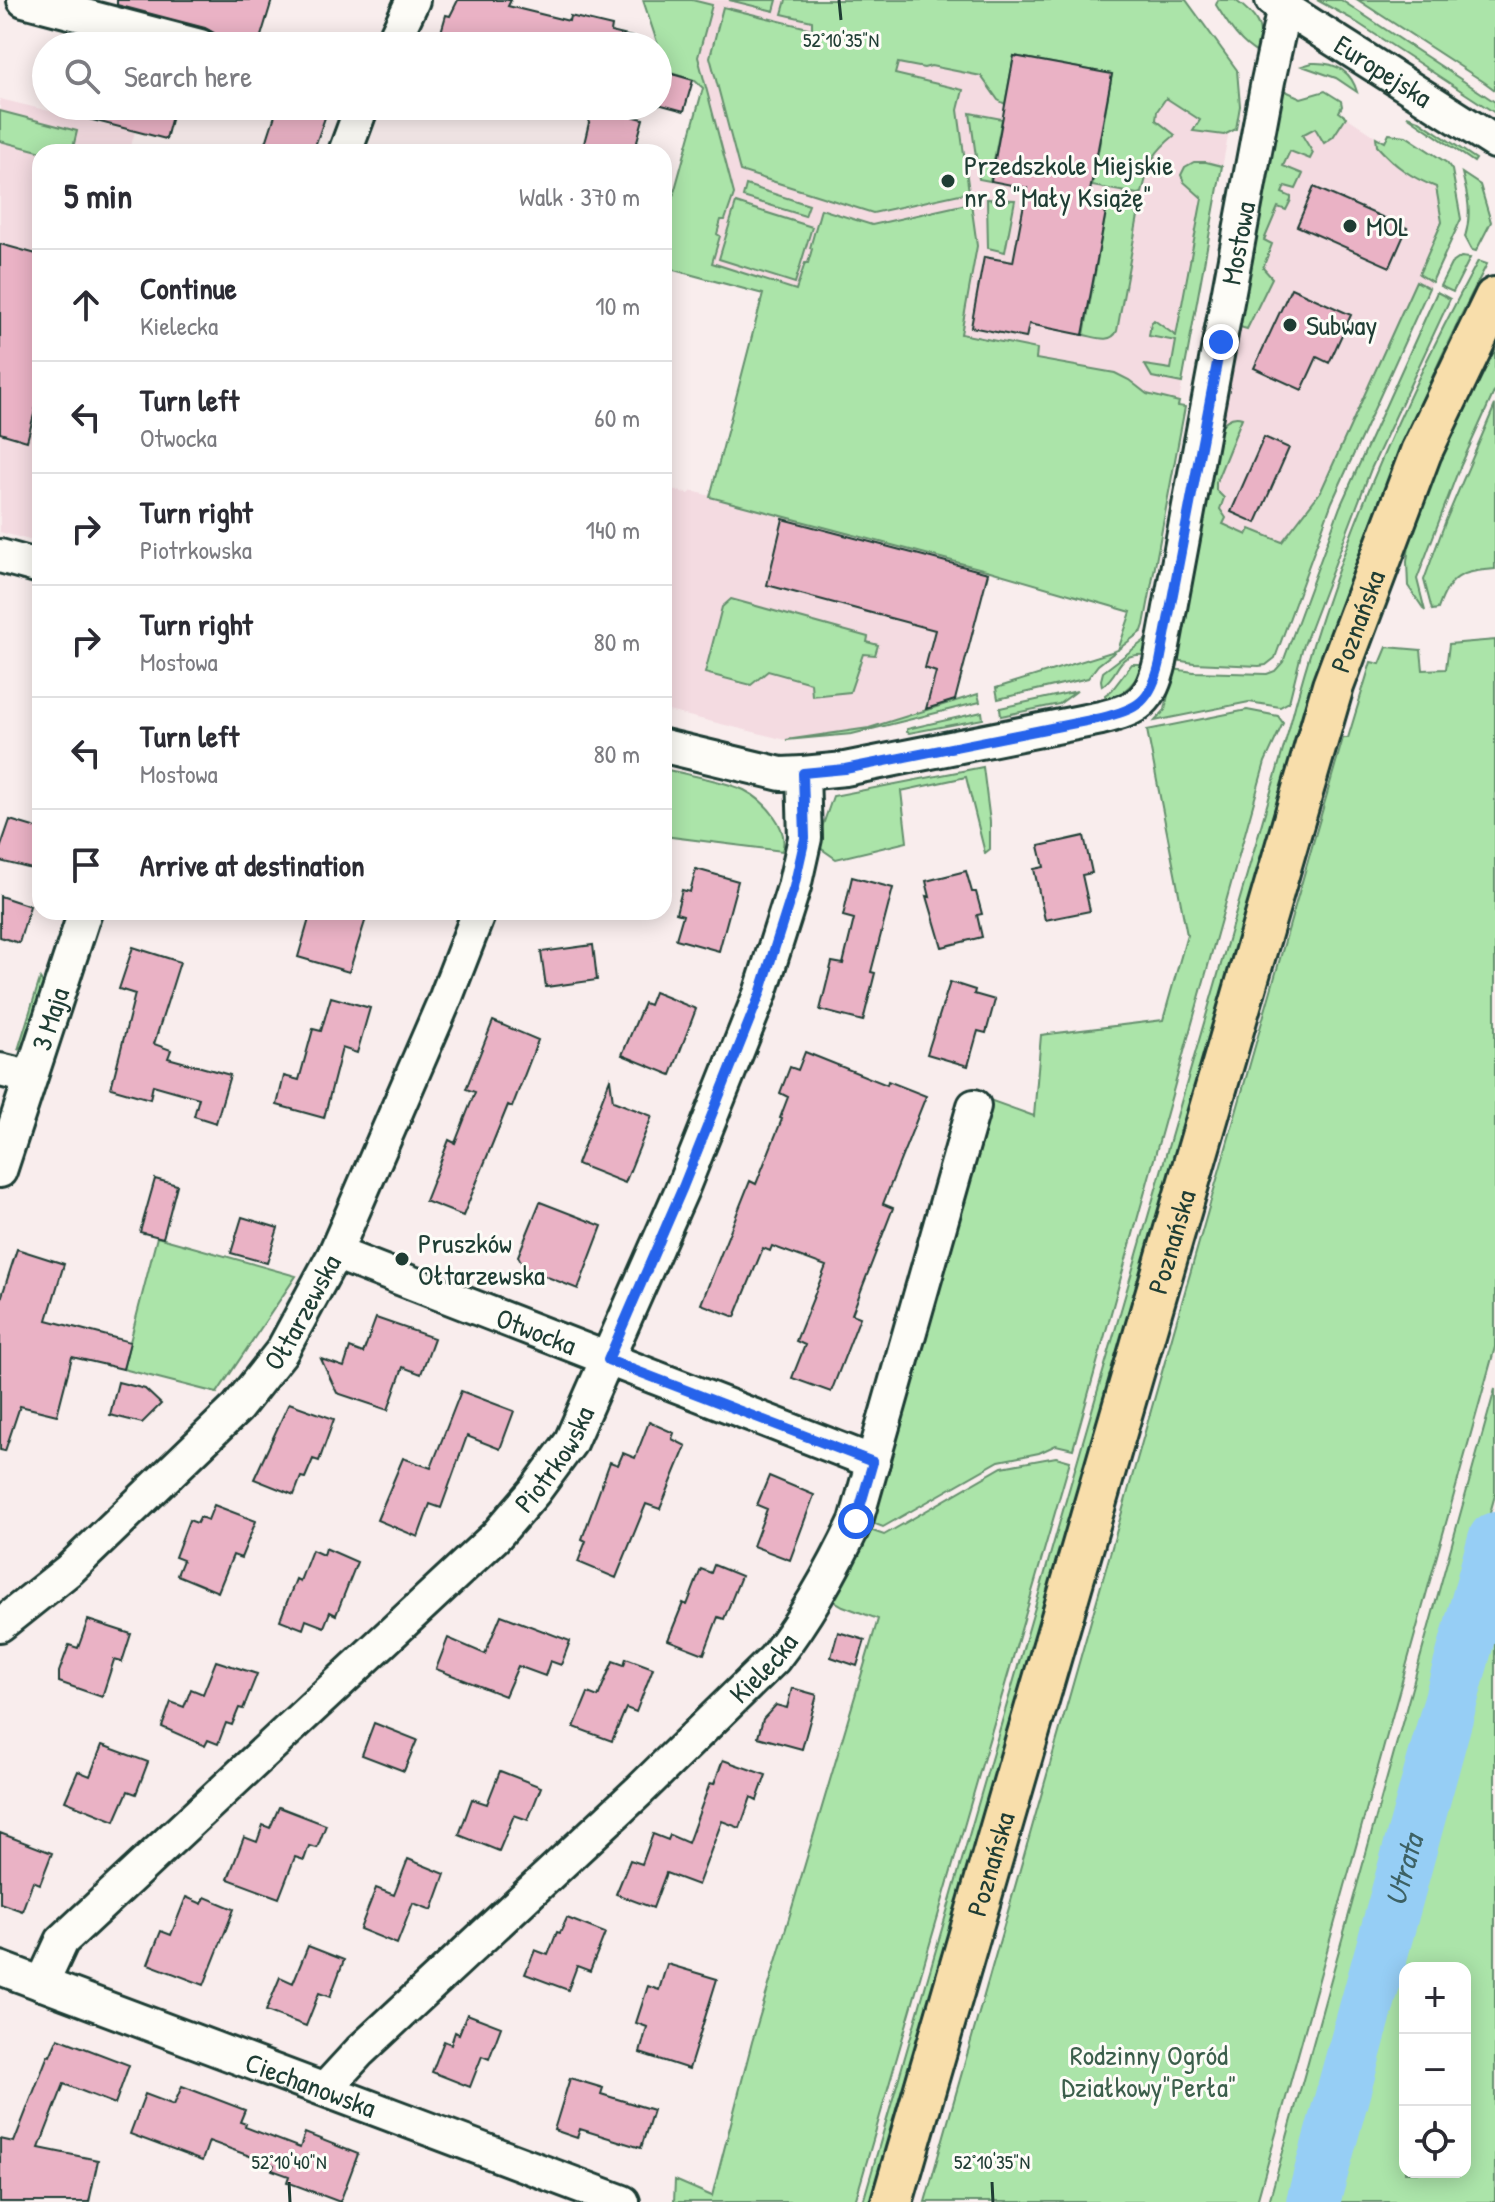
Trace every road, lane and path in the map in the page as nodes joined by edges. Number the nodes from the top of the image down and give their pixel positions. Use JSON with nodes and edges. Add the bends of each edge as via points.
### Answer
{"nodes":[{"id":1,"x":24,"y":0,"type":"edge"},
{"id":2,"x":413,"y":0,"type":"edge"},
{"id":3,"x":1278,"y":4,"type":"edge"},
{"id":4,"x":146,"y":32,"type":"edge"},
{"id":5,"x":398,"y":32,"type":"edge"},
{"id":6,"x":357,"y":120,"type":"edge"},
{"id":7,"x":1495,"y":142,"type":"edge"},
{"id":8,"x":348,"y":144,"type":"edge"},
{"id":9,"x":1495,"y":298,"type":"edge"},
{"id":10,"x":0,"y":556,"type":"edge"},
{"id":11,"x":32,"y":565,"type":"edge"},
{"id":12,"x":672,"y":748,"type":"edge"},
{"id":13,"x":803,"y":773,"type":"junction"},
{"id":14,"x":81,"y":920,"type":"edge"},
{"id":15,"x":476,"y":920,"type":"edge"},
{"id":16,"x":14,"y":1074,"type":"edge"},
{"id":17,"x":974,"y":1106,"type":"dead end"},
{"id":18,"x":0,"y":1171,"type":"edge"},
{"id":19,"x":335,"y":1253,"type":"junction"},
{"id":20,"x":608,"y":1360,"type":"junction"},
{"id":21,"x":873,"y":1462,"type":"junction"},
{"id":22,"x":0,"y":1625,"type":"edge"},
{"id":23,"x":0,"y":1968,"type":"edge"},
{"id":24,"x":42,"y":1984,"type":"junction"},
{"id":25,"x":325,"y":2089,"type":"junction"},
{"id":26,"x":623,"y":2202,"type":"edge"},
{"id":27,"x":892,"y":2202,"type":"edge"}],
"edges":[{"from":1,"to":4,"type":"street"},
{"from":2,"to":5,"type":"street"},
{"from":3,"to":7,"type":"street","name":"Europejska"},
{"from":3,"to":13,"type":"street","name":"Mostowa","via":[[1163,647],[1148,695],[1132,709],[1101,718]]},
{"from":6,"to":8,"type":"street"},
{"from":9,"to":27,"type":"main road","name":"Poznańska","via":[[1421,452],[1333,686]]},
{"from":10,"to":11,"type":"street"},
{"from":12,"to":13,"type":"street","name":"Mostowa","via":[[781,774]]},
{"from":13,"to":20,"type":"street","name":"Piotrkowska","via":[[805,838],[760,994]]},
{"from":14,"to":16,"type":"street","name":"3 Maja"},
{"from":15,"to":19,"type":"street","name":"Ołtarzewska"},
{"from":16,"to":18,"type":"street","name":"3 Maja"},
{"from":17,"to":21,"type":"street","name":"Kielecka"},
{"from":19,"to":20,"type":"street","name":"Otwocka"},
{"from":19,"to":22,"type":"street","name":"Ołtarzewska","via":[[282,1351],[237,1408],[69,1570]]},
{"from":20,"to":21,"type":"street","name":"Otwocka"},
{"from":20,"to":24,"type":"street","name":"Piotrkowska","via":[[570,1443],[495,1537],[62,1941]]},
{"from":21,"to":25,"type":"street","name":"Kielecka","via":[[856,1521],[838,1558],[774,1659]]},
{"from":23,"to":24,"type":"street","name":"Ciechanowska"},
{"from":24,"to":25,"type":"street","name":"Ciechanowska"},
{"from":25,"to":26,"type":"street","name":"Ciechanowska"}]}
